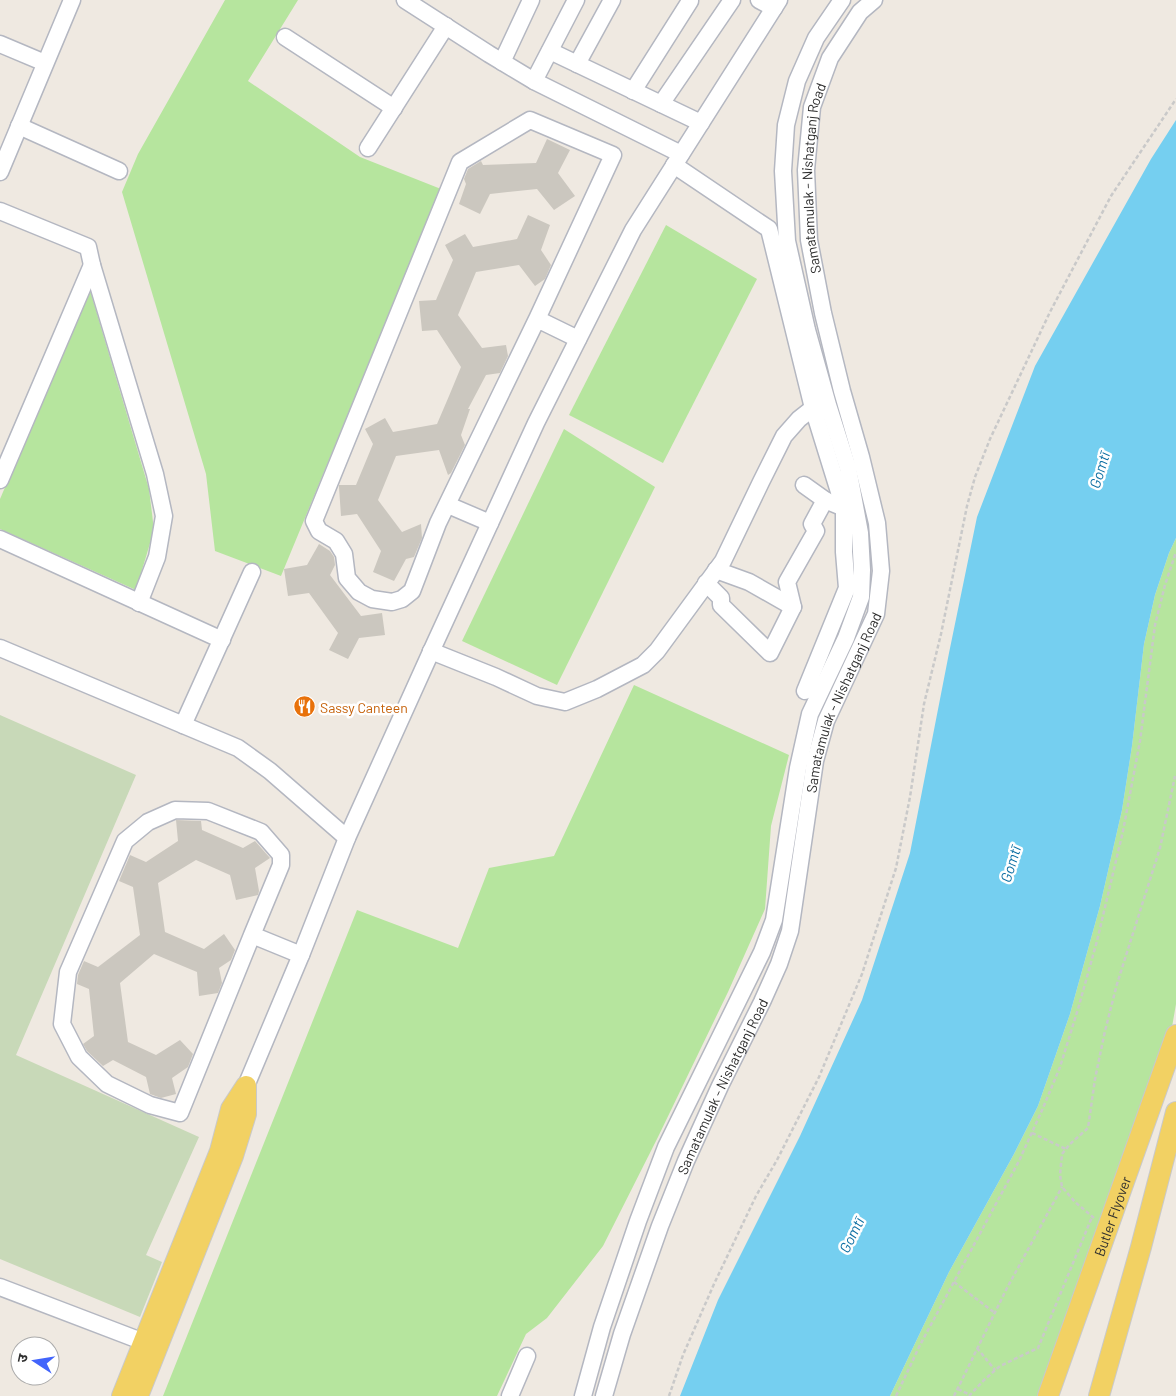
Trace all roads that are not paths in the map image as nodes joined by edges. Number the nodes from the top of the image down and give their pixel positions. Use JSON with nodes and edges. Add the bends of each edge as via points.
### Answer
{"nodes":[{"id":1,"x":72,"y":0,"type":"edge"},
{"id":2,"x":405,"y":0,"type":"edge"},
{"id":3,"x":531,"y":0,"type":"edge"},
{"id":4,"x":576,"y":0,"type":"edge"},
{"id":5,"x":612,"y":0,"type":"edge"},
{"id":6,"x":732,"y":0,"type":"edge"},
{"id":7,"x":759,"y":0,"type":"edge"},
{"id":8,"x":842,"y":0,"type":"edge"},
{"id":9,"x":874,"y":0,"type":"edge"},
{"id":10,"x":690,"y":1,"type":"edge"},
{"id":11,"x":777,"y":4,"type":"edge"},
{"id":12,"x":446,"y":26,"type":"junction"},
{"id":13,"x":286,"y":37,"type":"dead end"},
{"id":14,"x":0,"y":44,"type":"edge"},
{"id":15,"x":550,"y":51,"type":"junction"},
{"id":16,"x":502,"y":62,"type":"junction"},
{"id":17,"x":45,"y":63,"type":"junction"},
{"id":18,"x":577,"y":64,"type":"junction"},
{"id":19,"x":534,"y":80,"type":"junction"},
{"id":20,"x":633,"y":91,"type":"junction"},
{"id":21,"x":661,"y":104,"type":"junction"},
{"id":22,"x":394,"y":108,"type":"junction"},
{"id":23,"x":701,"y":123,"type":"junction"},
{"id":24,"x":19,"y":126,"type":"junction"},
{"id":25,"x":6,"y":142,"type":"edge"},
{"id":26,"x":368,"y":148,"type":"dead end"},
{"id":27,"x":678,"y":159,"type":"junction"},
{"id":28,"x":119,"y":171,"type":"dead end"},
{"id":29,"x":0,"y":172,"type":"edge"},
{"id":30,"x":0,"y":211,"type":"edge"},
{"id":31,"x":92,"y":265,"type":"junction"},
{"id":32,"x":537,"y":319,"type":"junction"},
{"id":33,"x":578,"y":339,"type":"junction"},
{"id":34,"x":814,"y":408,"type":"junction"},
{"id":35,"x":0,"y":480,"type":"edge"},
{"id":36,"x":804,"y":485,"type":"dead end"},
{"id":37,"x":825,"y":500,"type":"junction"},
{"id":38,"x":448,"y":505,"type":"junction"},
{"id":39,"x":844,"y":508,"type":"junction"},
{"id":40,"x":490,"y":523,"type":"junction"},
{"id":41,"x":0,"y":539,"type":"edge"},
{"id":42,"x":716,"y":570,"type":"junction"},
{"id":43,"x":252,"y":572,"type":"dead end"},
{"id":44,"x":706,"y":583,"type":"junction"},
{"id":45,"x":139,"y":603,"type":"junction"},
{"id":46,"x":793,"y":607,"type":"junction"},
{"id":47,"x":222,"y":640,"type":"junction"},
{"id":48,"x":0,"y":648,"type":"edge"},
{"id":49,"x":431,"y":651,"type":"junction"},
{"id":50,"x":804,"y":691,"type":"dead end"},
{"id":51,"x":184,"y":725,"type":"junction"},
{"id":52,"x":347,"y":838,"type":"junction"},
{"id":53,"x":252,"y":935,"type":"junction"},
{"id":54,"x":301,"y":954,"type":"junction"},
{"id":55,"x":1176,"y":1036,"type":"edge"},
{"id":56,"x":246,"y":1086,"type":"junction"},
{"id":57,"x":1176,"y":1112,"type":"edge"},
{"id":58,"x":0,"y":1287,"type":"edge"},
{"id":59,"x":144,"y":1342,"type":"junction"},
{"id":60,"x":527,"y":1356,"type":"dead end"},
{"id":61,"x":122,"y":1396,"type":"edge"},
{"id":62,"x":138,"y":1396,"type":"edge"},
{"id":63,"x":510,"y":1396,"type":"edge"},
{"id":64,"x":583,"y":1396,"type":"edge"},
{"id":65,"x":604,"y":1396,"type":"edge"},
{"id":66,"x":1048,"y":1396,"type":"edge"},
{"id":67,"x":1099,"y":1396,"type":"edge"}],
"edges":[{"from":1,"to":17,"type":"street"},
{"from":2,"to":12,"type":"street"},
{"from":3,"to":16,"type":"street"},
{"from":4,"to":15,"type":"street"},
{"from":5,"to":18,"type":"street"},
{"from":6,"to":21,"type":"street"},
{"from":7,"to":11,"type":"street"},
{"from":8,"to":64,"type":"street","name":"Samatamulak - Nishatganj Road","via":[[816,38],[797,81],[786,125],[783,171],[787,241],[807,330],[848,468],[860,533],[861,597],[846,638],[810,714],[798,768],[774,920],[762,952],[666,1147],[638,1220]]},
{"from":9,"to":65,"type":"street","name":"Samatamulak - Nishatganj Road","via":[[860,12],[830,58],[812,107],[806,170],[809,240],[823,313],[876,523],[881,571],[876,614],[826,721],[815,761],[790,931],[779,964],[686,1161],[622,1334]]},
{"from":10,"to":20,"type":"street"},
{"from":11,"to":23,"type":"street"},
{"from":12,"to":16,"type":"street"},
{"from":12,"to":22,"type":"street"},
{"from":13,"to":22,"type":"street"},
{"from":14,"to":17,"type":"street"},
{"from":15,"to":18,"type":"street"},
{"from":15,"to":19,"type":"street"},
{"from":16,"to":19,"type":"street"},
{"from":17,"to":24,"type":"street"},
{"from":18,"to":20,"type":"street"},
{"from":19,"to":27,"type":"street"},
{"from":20,"to":21,"type":"street"},
{"from":21,"to":23,"type":"street"},
{"from":22,"to":26,"type":"street"},
{"from":23,"to":27,"type":"street"},
{"from":24,"to":25,"type":"street"},
{"from":24,"to":28,"type":"street"},
{"from":25,"to":29,"type":"street"},
{"from":27,"to":33,"type":"street","via":[[633,230]]},
{"from":27,"to":34,"type":"street","via":[[770,229]]},
{"from":30,"to":31,"type":"street","via":[[88,247]]},
{"from":31,"to":35,"type":"street"},
{"from":31,"to":45,"type":"street","via":[[155,474],[164,516],[157,557]]},
{"from":32,"to":33,"type":"street"},
{"from":32,"to":38,"type":"street"},
{"from":32,"to":38,"type":"street","via":[[612,155],[530,120],[460,162],[314,521],[319,531],[336,541],[344,554],[348,578],[359,592],[372,599],[392,602],[412,591]]},
{"from":33,"to":40,"type":"street"},
{"from":34,"to":39,"type":"street"},
{"from":34,"to":42,"type":"street","via":[[784,436]]},
{"from":36,"to":37,"type":"street"},
{"from":37,"to":39,"type":"street"},
{"from":37,"to":46,"type":"street","via":[[812,524],[816,531],[787,582]]},
{"from":38,"to":40,"type":"street"},
{"from":39,"to":50,"type":"street","via":[[847,588]]},
{"from":40,"to":49,"type":"street"},
{"from":41,"to":45,"type":"street"},
{"from":42,"to":44,"type":"street"},
{"from":42,"to":46,"type":"street","via":[[749,582]]},
{"from":43,"to":47,"type":"street"},
{"from":44,"to":46,"type":"street","via":[[721,598],[721,605],[770,653]]},
{"from":44,"to":49,"type":"street","via":[[657,651],[643,665],[597,690],[565,702],[537,696]]},
{"from":45,"to":47,"type":"street"},
{"from":47,"to":51,"type":"street"},
{"from":48,"to":51,"type":"street"},
{"from":49,"to":52,"type":"street"},
{"from":51,"to":52,"type":"street","via":[[238,748],[270,771]]},
{"from":52,"to":54,"type":"street"},
{"from":53,"to":53,"type":"street","via":[[281,866],[281,855],[261,832],[208,811],[175,810],[148,822],[125,841],[68,972],[62,1024],[78,1057],[107,1084],[150,1105],[180,1113]]},
{"from":53,"to":54,"type":"street"},
{"from":54,"to":56,"type":"street"},
{"from":55,"to":66,"type":"main road","name":"Butler Flyover"},
{"from":56,"to":59,"type":"main road","via":[[231,1109],[220,1151]]},
{"from":56,"to":62,"type":"main road","via":[[246,1114],[233,1156]]},
{"from":57,"to":67,"type":"main road"},
{"from":58,"to":59,"type":"street"},
{"from":59,"to":61,"type":"main road"},
{"from":60,"to":63,"type":"street"}]}
